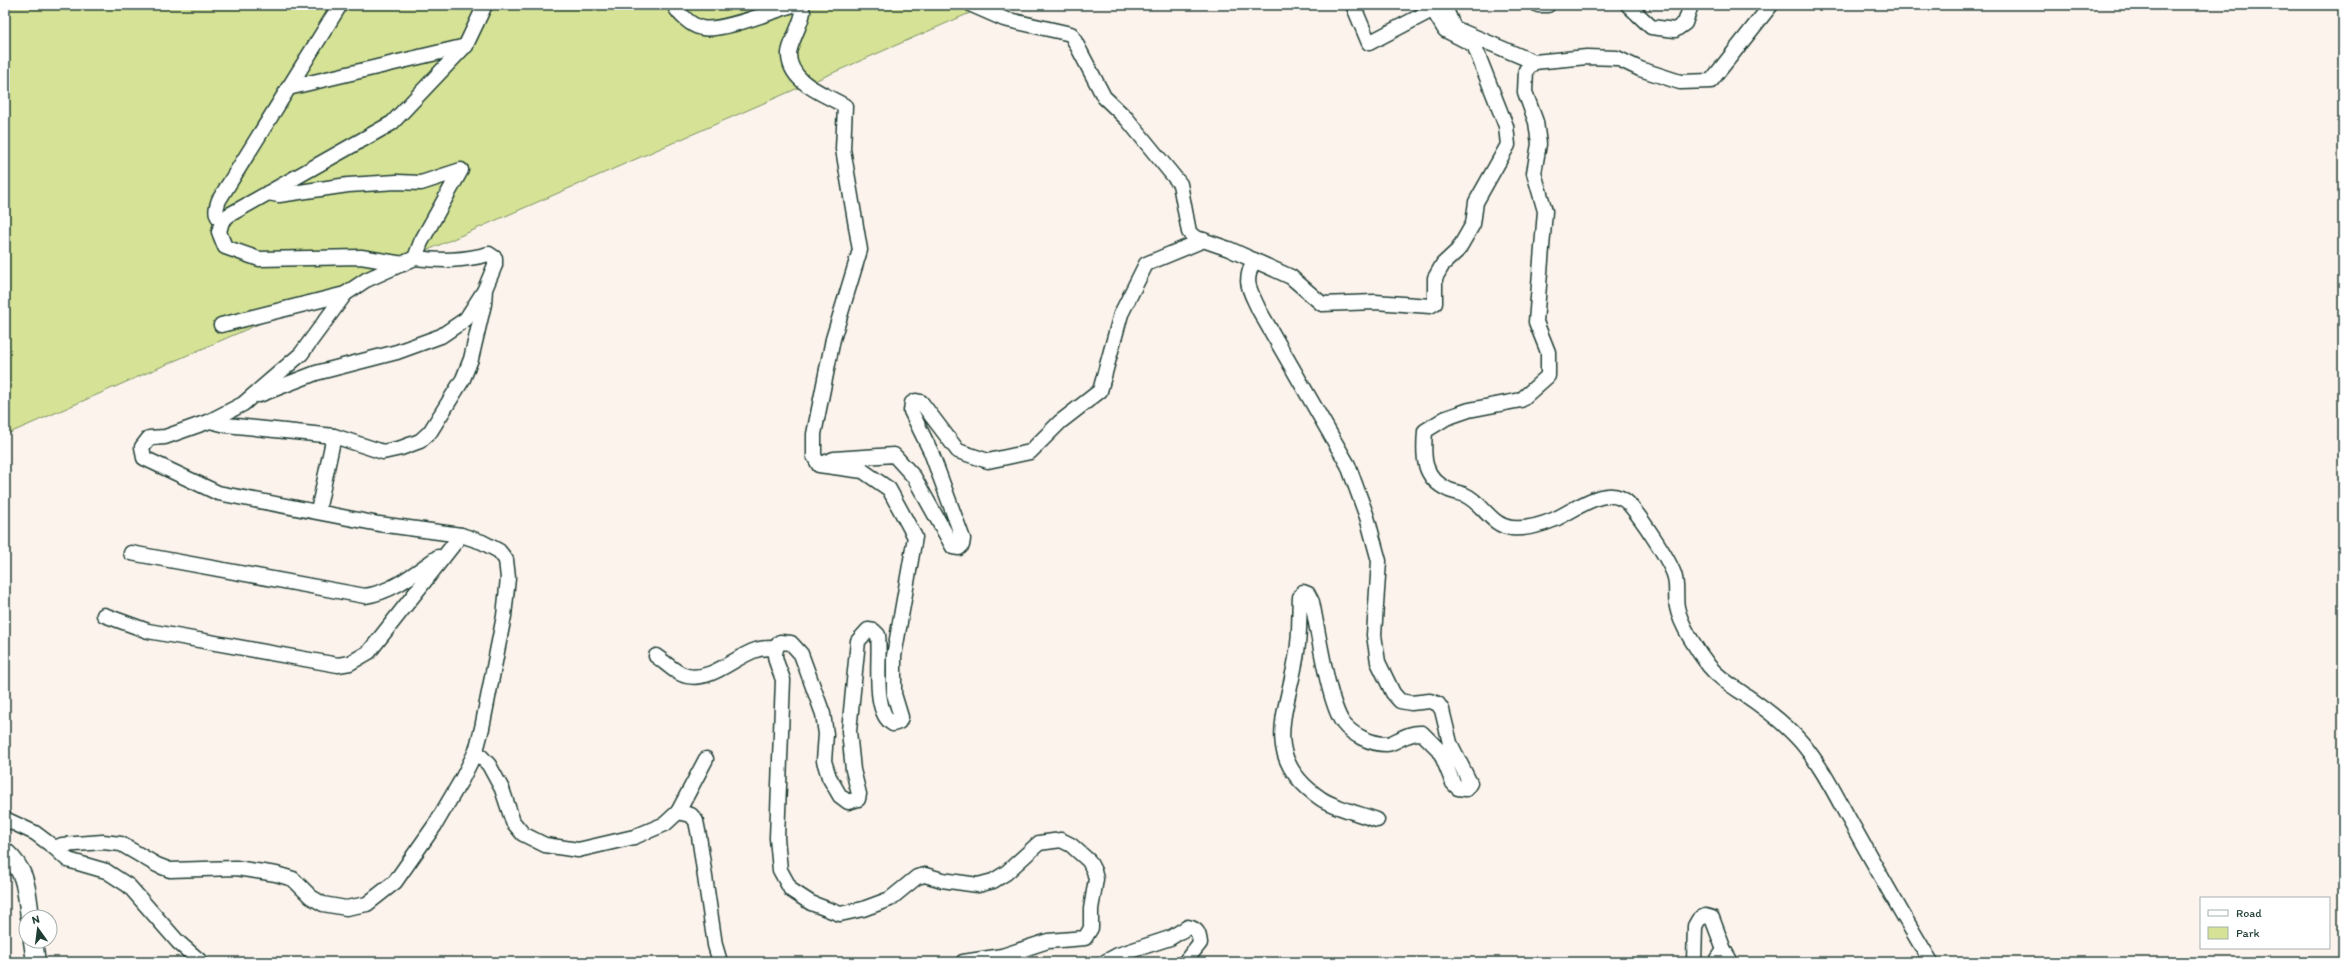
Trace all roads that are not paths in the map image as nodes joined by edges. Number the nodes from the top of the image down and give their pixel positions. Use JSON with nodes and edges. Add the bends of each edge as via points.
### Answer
{"nodes":[{"id":1,"x":340,"y":5,"type":"edge"},
{"id":2,"x":485,"y":5,"type":"edge"},
{"id":3,"x":674,"y":5,"type":"edge"},
{"id":4,"x":794,"y":5,"type":"edge"},
{"id":5,"x":972,"y":5,"type":"edge"},
{"id":6,"x":1353,"y":5,"type":"edge"},
{"id":7,"x":1538,"y":5,"type":"edge"},
{"id":8,"x":1548,"y":5,"type":"edge"},
{"id":9,"x":1628,"y":5,"type":"edge"},
{"id":10,"x":1691,"y":5,"type":"edge"},
{"id":11,"x":1772,"y":5,"type":"edge"},
{"id":12,"x":1435,"y":7,"type":"edge"},
{"id":13,"x":1476,"y":42,"type":"junction"},
{"id":14,"x":466,"y":45,"type":"junction"},
{"id":15,"x":1534,"y":62,"type":"junction"},
{"id":16,"x":288,"y":88,"type":"junction"},
{"id":17,"x":268,"y":193,"type":"junction"},
{"id":18,"x":222,"y":221,"type":"junction"},
{"id":19,"x":1204,"y":240,"type":"junction"},
{"id":20,"x":1254,"y":260,"type":"junction"},
{"id":21,"x":409,"y":261,"type":"junction"},
{"id":22,"x":485,"y":289,"type":"junction"},
{"id":23,"x":345,"y":294,"type":"junction"},
{"id":24,"x":221,"y":325,"type":"dead end"},
{"id":25,"x":253,"y":397,"type":"junction"},
{"id":26,"x":210,"y":421,"type":"junction"},
{"id":27,"x":334,"y":436,"type":"junction"},
{"id":28,"x":819,"y":465,"type":"junction"},
{"id":29,"x":318,"y":511,"type":"junction"},
{"id":30,"x":461,"y":534,"type":"junction"},
{"id":31,"x":447,"y":552,"type":"junction"},
{"id":32,"x":131,"y":553,"type":"dead end"},
{"id":33,"x":104,"y":615,"type":"dead end"},
{"id":34,"x":774,"y":648,"type":"junction"},
{"id":35,"x":656,"y":656,"type":"dead end"},
{"id":36,"x":476,"y":751,"type":"junction"},
{"id":37,"x":706,"y":759,"type":"dead end"},
{"id":38,"x":678,"y":812,"type":"junction"},
{"id":39,"x":5,"y":819,"type":"edge"},
{"id":40,"x":1377,"y":820,"type":"dead end"},
{"id":41,"x":55,"y":848,"type":"junction"},
{"id":42,"x":5,"y":852,"type":"edge"},
{"id":43,"x":29,"y":909,"type":"edge"},
{"id":44,"x":34,"y":949,"type":"edge"},
{"id":45,"x":1724,"y":950,"type":"junction"},
{"id":46,"x":36,"y":962,"type":"edge"},
{"id":47,"x":201,"y":962,"type":"edge"},
{"id":48,"x":720,"y":962,"type":"edge"},
{"id":49,"x":963,"y":962,"type":"edge"},
{"id":50,"x":1105,"y":962,"type":"edge"},
{"id":51,"x":1185,"y":962,"type":"edge"},
{"id":52,"x":1694,"y":962,"type":"edge"},
{"id":53,"x":1716,"y":962,"type":"edge"},
{"id":54,"x":1731,"y":962,"type":"edge"},
{"id":55,"x":1931,"y":962,"type":"edge"}],
"edges":[{"from":1,"to":16,"type":"street"},
{"from":2,"to":14,"type":"street"},
{"from":3,"to":4,"type":"street","via":[[679,14],[702,28],[729,25]]},
{"from":4,"to":28,"type":"street","via":[[800,7],[803,12],[801,25],[789,53],[792,66],[800,80],[845,106],[843,149],[860,250],[833,339],[814,434],[814,456]]},
{"from":5,"to":19,"type":"street","via":[[1004,19],[1070,34],[1104,97],[1127,119],[1180,184],[1189,232],[1194,237]]},
{"from":6,"to":12,"type":"street","via":[[1369,43]]},
{"from":7,"to":8,"type":"street"},
{"from":9,"to":10,"type":"street","via":[[1651,27],[1674,30],[1685,23]]},
{"from":11,"to":15,"type":"street","via":[[1711,81],[1680,82],[1640,69],[1617,58],[1587,57]]},
{"from":12,"to":13,"type":"street","via":[[1445,30]]},
{"from":13,"to":15,"type":"street"},
{"from":13,"to":20,"type":"street","via":[[1506,126],[1508,145],[1476,202],[1473,224],[1458,250],[1443,264],[1436,278],[1435,303],[1430,306],[1375,302],[1322,304],[1291,277]]},
{"from":14,"to":16,"type":"street"},
{"from":14,"to":17,"type":"street","via":[[392,123]]},
{"from":15,"to":55,"type":"street","via":[[1526,70],[1525,92],[1536,122],[1540,144],[1534,173],[1545,211],[1536,322],[1548,352],[1548,376],[1521,400],[1469,410],[1446,418],[1425,431],[1425,467],[1438,485],[1469,497],[1498,524],[1511,528],[1539,525],[1554,520],[1602,497],[1616,497],[1627,502],[1674,575],[1677,590],[1676,606],[1680,619],[1709,666],[1722,680],[1784,724],[1802,743],[1826,778],[1900,912]]},
{"from":16,"to":18,"type":"street","via":[[219,200],[216,211]]},
{"from":17,"to":18,"type":"street"},
{"from":17,"to":21,"type":"street","via":[[279,196],[348,185],[421,183],[461,170]]},
{"from":18,"to":21,"type":"street","via":[[219,232],[225,247],[259,259],[361,257]]},
{"from":19,"to":20,"type":"street"},
{"from":19,"to":28,"type":"street","via":[[1146,264],[1121,314],[1100,391],[1060,422],[1030,452],[988,461],[958,451],[921,402],[912,403],[911,411],[930,452],[963,540],[959,548],[953,547],[914,476],[894,456],[834,459]]},
{"from":20,"to":40,"type":"street","via":[[1247,275],[1248,286],[1259,310],[1348,465],[1367,517],[1379,561],[1374,635],[1378,662],[1393,693],[1400,701],[1430,701],[1438,704],[1442,710],[1450,743],[1470,783],[1466,789],[1458,788],[1440,751],[1422,733],[1411,732],[1388,744],[1373,742],[1358,736],[1343,722],[1331,693],[1312,602],[1308,594],[1303,592],[1300,597],[1298,652],[1282,715],[1284,756],[1300,781],[1321,799]]},
{"from":21,"to":22,"type":"street","via":[[470,259],[489,254],[495,258],[495,265]]},
{"from":21,"to":23,"type":"street","via":[[366,280]]},
{"from":22,"to":25,"type":"street","via":[[466,319],[441,336],[397,352],[316,373]]},
{"from":22,"to":27,"type":"street","via":[[471,359],[463,379],[430,432],[420,441],[383,452]]},
{"from":23,"to":24,"type":"street"},
{"from":23,"to":25,"type":"street","via":[[301,354]]},
{"from":25,"to":26,"type":"street"},
{"from":26,"to":27,"type":"street","via":[[226,425]]},
{"from":26,"to":29,"type":"street","via":[[165,437],[149,438],[142,447],[144,458],[170,468],[218,493]]},
{"from":27,"to":29,"type":"street"},
{"from":28,"to":34,"type":"street","via":[[863,471],[889,488],[915,537],[894,656],[894,694],[901,717],[899,722],[893,724],[887,721],[884,714],[877,674],[878,635],[868,630],[858,641],[849,731],[853,770],[859,794],[854,802],[848,802],[840,796],[828,777],[824,761],[826,734],[823,714],[801,654],[791,643],[780,642]]},
{"from":29,"to":30,"type":"street","via":[[379,524]]},
{"from":30,"to":31,"type":"street"},
{"from":30,"to":36,"type":"street","via":[[499,551],[506,560],[508,578],[501,631]]},
{"from":31,"to":32,"type":"street","via":[[392,588],[365,596]]},
{"from":31,"to":33,"type":"street","via":[[369,652],[350,663],[332,664],[148,631]]},
{"from":34,"to":35,"type":"street","via":[[755,650],[727,667],[696,676],[679,673]]},
{"from":34,"to":49,"type":"street","via":[[774,657],[783,680],[777,838],[780,870],[791,890],[811,903],[840,914],[890,899],[917,878],[925,875],[978,885],[993,881],[1006,873],[1039,843],[1049,840],[1061,840],[1071,845],[1089,861],[1096,884],[1091,909],[1091,928],[1085,938],[1048,941],[1002,956]]},
{"from":36,"to":38,"type":"street","via":[[489,766],[502,789],[513,822],[524,834],[545,845],[578,850],[634,837],[665,824]]},
{"from":36,"to":41,"type":"street","via":[[435,825],[395,882],[367,904],[346,908],[323,904],[311,897],[293,879],[276,874],[236,868],[170,870],[122,844],[103,842],[62,845]]},
{"from":37,"to":38,"type":"street"},
{"from":38,"to":48,"type":"street","via":[[691,814],[696,821]]},
{"from":39,"to":41,"type":"street","via":[[35,833]]},
{"from":41,"to":47,"type":"street","via":[[68,860],[106,871],[129,886],[178,942]]},
{"from":42,"to":43,"type":"main road","via":[[17,863],[24,876]]},
{"from":44,"to":46,"type":"main road"},
{"from":45,"to":52,"type":"street","via":[[1716,924],[1712,918],[1705,916],[1699,919],[1695,926]]},
{"from":45,"to":53,"type":"street"},
{"from":45,"to":54,"type":"street"},
{"from":50,"to":51,"type":"street","via":[[1118,955],[1170,938],[1188,927],[1194,928],[1199,934],[1200,943]]}]}
